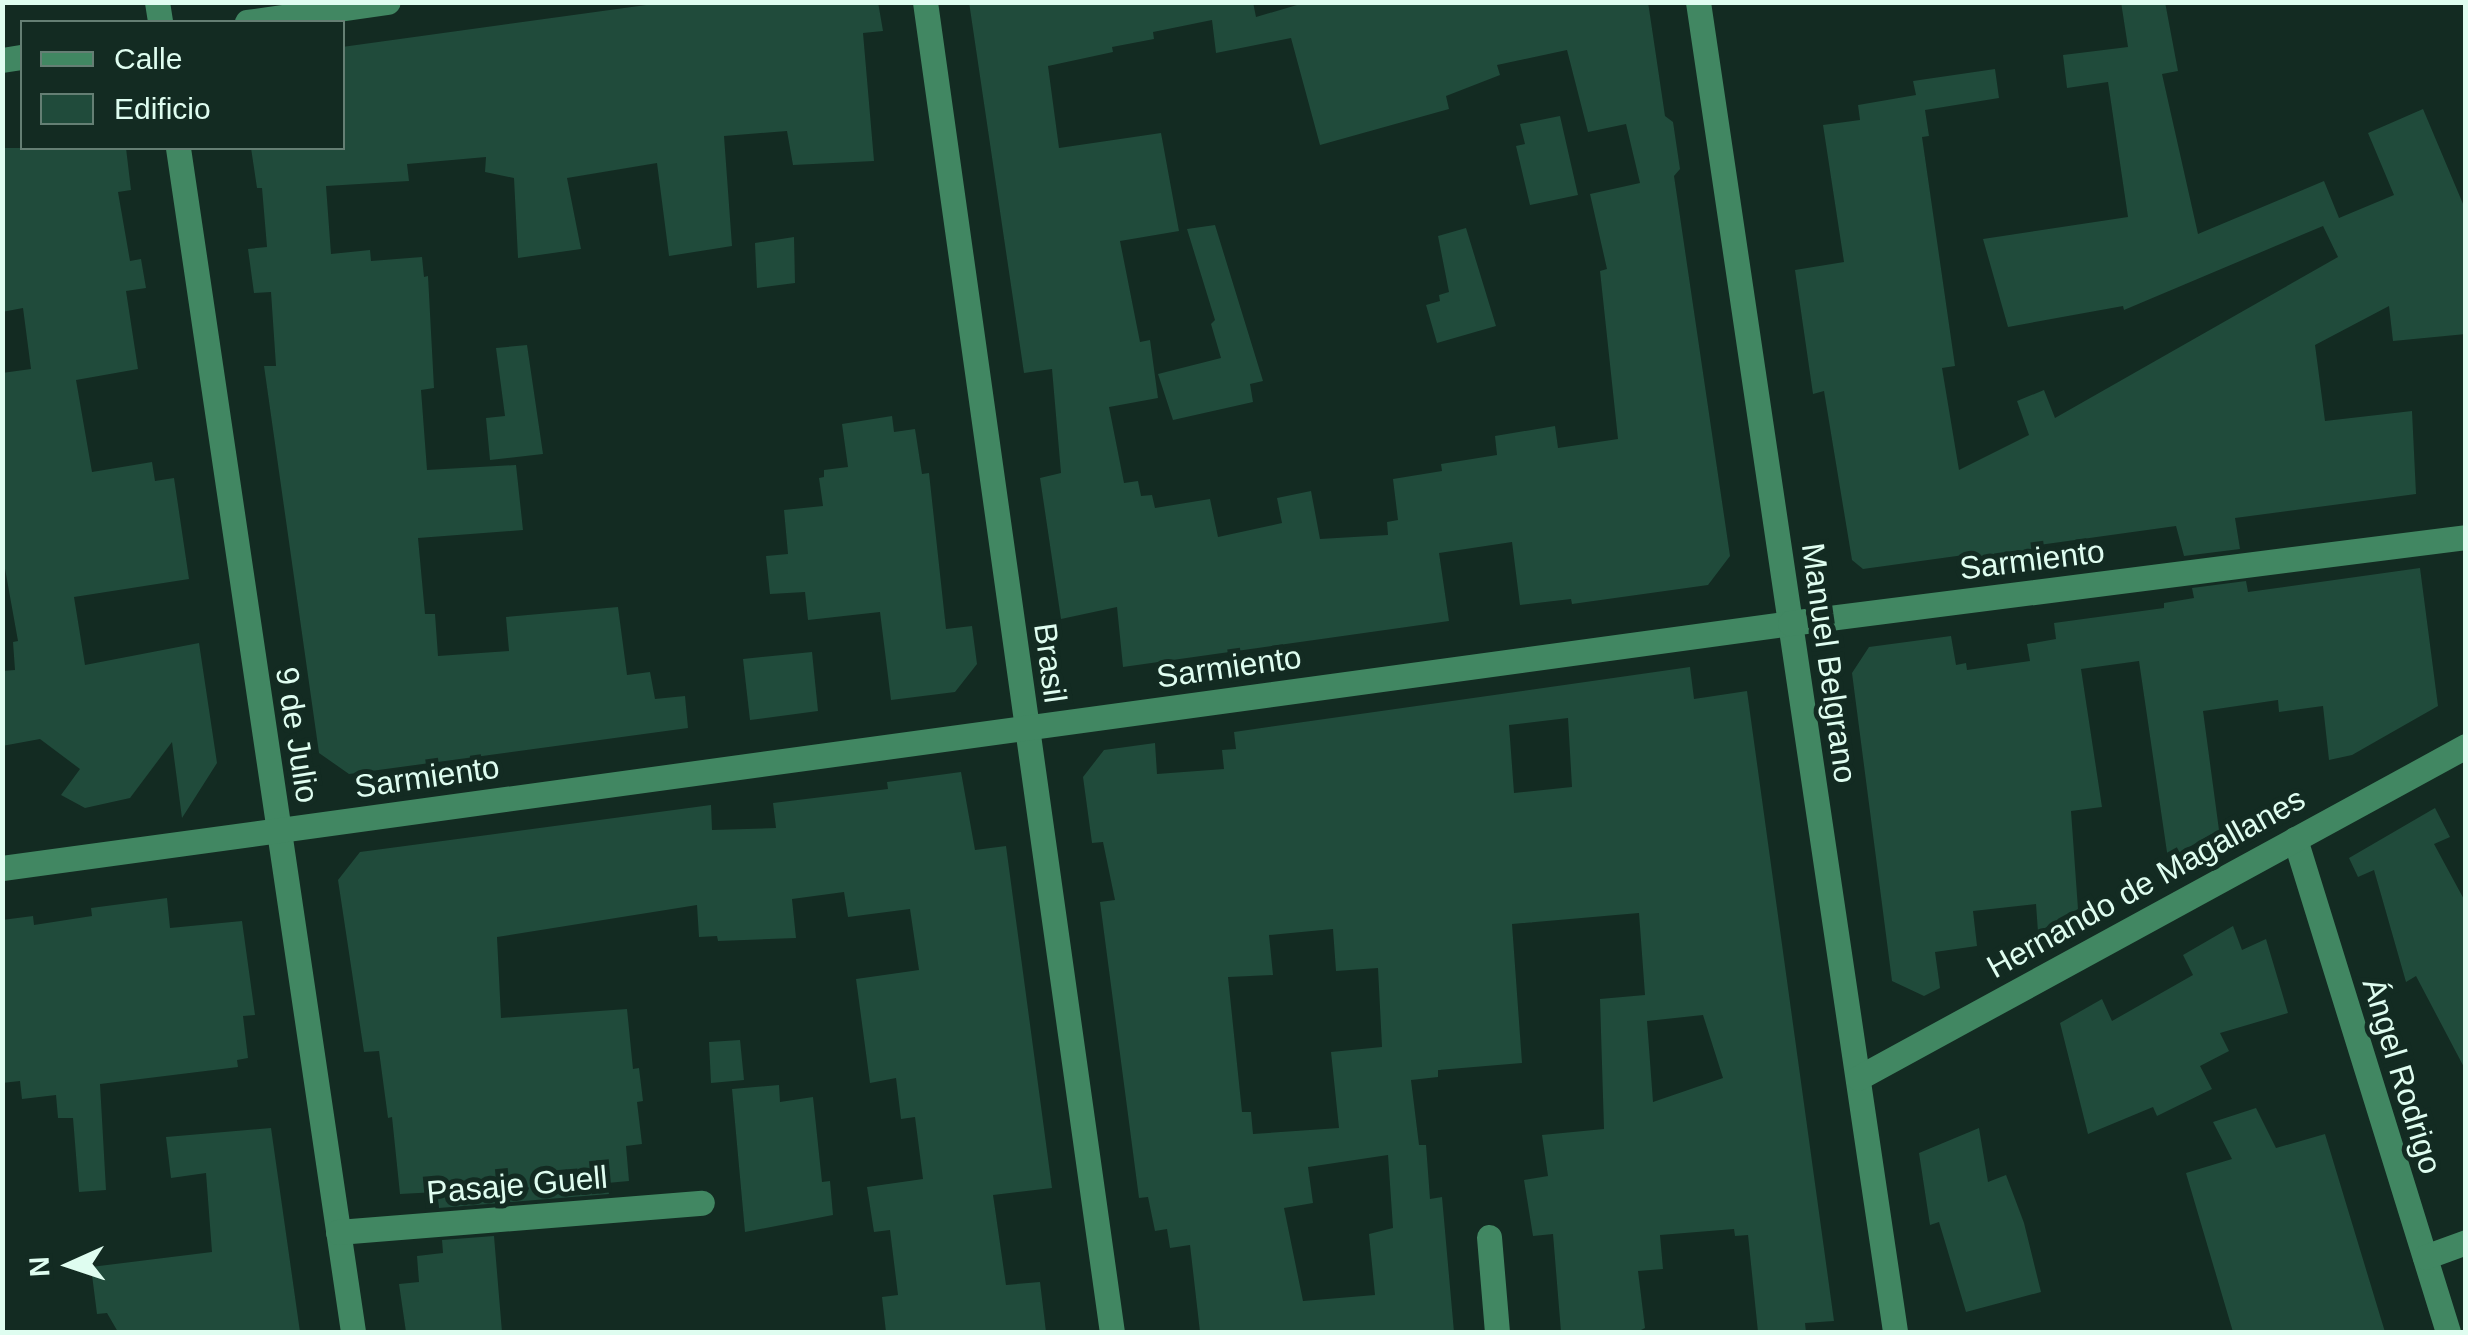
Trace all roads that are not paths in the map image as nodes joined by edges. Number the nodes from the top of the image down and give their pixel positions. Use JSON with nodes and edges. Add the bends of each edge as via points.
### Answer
{"nodes":[{"id":1,"x":388,"y":2,"type":"edge"},
{"id":2,"x":925,"y":2,"type":"edge"},
{"id":3,"x":1698,"y":2,"type":"edge"},
{"id":4,"x":261,"y":20,"type":"edge"},
{"id":5,"x":178,"y":150,"type":"edge"},
{"id":6,"x":2466,"y":537,"type":"edge"},
{"id":7,"x":1790,"y":623,"type":"junction"},
{"id":8,"x":1027,"y":728,"type":"junction"},
{"id":9,"x":2466,"y":746,"type":"edge"},
{"id":10,"x":279,"y":830,"type":"junction"},
{"id":11,"x":2295,"y":839,"type":"junction"},
{"id":12,"x":2,"y":868,"type":"edge"},
{"id":13,"x":1858,"y":1078,"type":"junction"},
{"id":14,"x":702,"y":1203,"type":"dead end"},
{"id":15,"x":338,"y":1232,"type":"junction"},
{"id":16,"x":1489,"y":1237,"type":"dead end"},
{"id":17,"x":2466,"y":1242,"type":"edge"},
{"id":18,"x":2424,"y":1257,"type":"junction"},
{"id":19,"x":353,"y":1332,"type":"edge"},
{"id":20,"x":1112,"y":1332,"type":"edge"},
{"id":21,"x":1497,"y":1332,"type":"edge"},
{"id":22,"x":1896,"y":1332,"type":"edge"},
{"id":23,"x":2448,"y":1332,"type":"edge"}],
"edges":[{"from":1,"to":4,"type":"street"},
{"from":2,"to":8,"type":"street","name":"Brasil"},
{"from":3,"to":7,"type":"street","name":"Manuel Belgrano"},
{"from":5,"to":10,"type":"street","name":"9 de Julio"},
{"from":6,"to":7,"type":"street","name":"Sarmiento"},
{"from":7,"to":8,"type":"street","name":"Sarmiento"},
{"from":7,"to":13,"type":"street","name":"Manuel Belgrano"},
{"from":8,"to":10,"type":"street","name":"Sarmiento"},
{"from":8,"to":20,"type":"street","name":"Brasil"},
{"from":9,"to":11,"type":"street","name":"Hernando de Magallanes"},
{"from":10,"to":12,"type":"street","name":"Sarmiento"},
{"from":10,"to":15,"type":"street","name":"9 de Julio"},
{"from":11,"to":13,"type":"street","name":"Hernando de Magallanes"},
{"from":11,"to":18,"type":"street","name":"Ángel Rodrigo"},
{"from":13,"to":22,"type":"street","name":"Manuel Belgrano"},
{"from":14,"to":15,"type":"street","name":"Pasaje Guell"},
{"from":15,"to":19,"type":"street","name":"9 de Julio"},
{"from":16,"to":21,"type":"street"},
{"from":17,"to":18,"type":"street"},
{"from":18,"to":23,"type":"street","name":"Ángel Rodrigo"}]}
